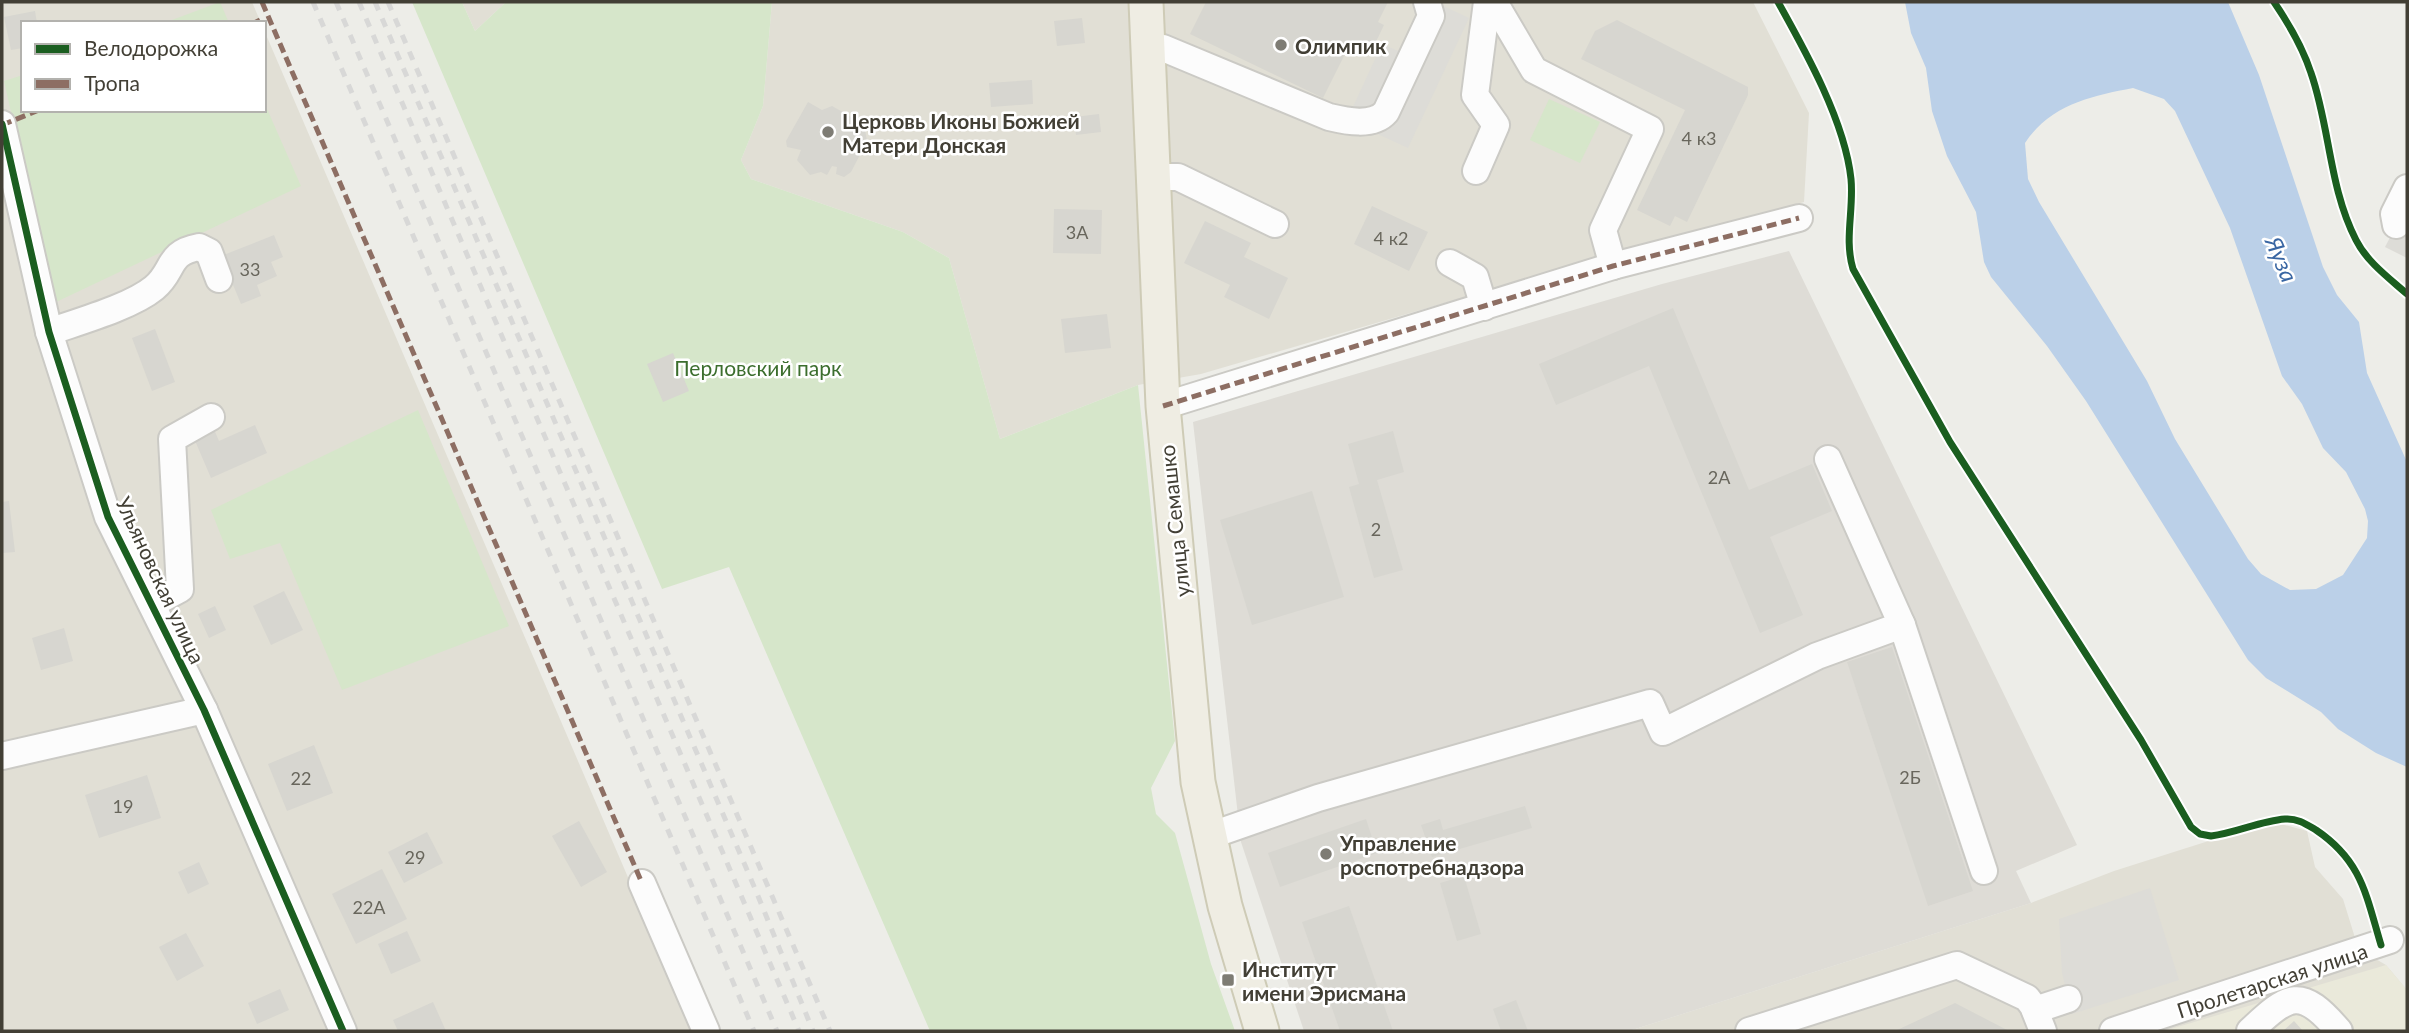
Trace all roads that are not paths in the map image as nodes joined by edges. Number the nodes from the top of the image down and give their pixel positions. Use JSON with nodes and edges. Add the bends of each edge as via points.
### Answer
{"nodes":[{"id":1,"x":1146,"y":2,"type":"edge"},
{"id":2,"x":1427,"y":2,"type":"edge"},
{"id":3,"x":1487,"y":2,"type":"edge"},
{"id":4,"x":1494,"y":2,"type":"edge"},
{"id":5,"x":1148,"y":48,"type":"junction"},
{"id":6,"x":2,"y":124,"type":"edge"},
{"id":7,"x":1476,"y":172,"type":"dead end"},
{"id":8,"x":1153,"y":177,"type":"junction"},
{"id":9,"x":2407,"y":188,"type":"edge"},
{"id":10,"x":1799,"y":218,"type":"dead end"},
{"id":11,"x":1275,"y":224,"type":"dead end"},
{"id":12,"x":2396,"y":225,"type":"dead end"},
{"id":13,"x":1450,"y":263,"type":"dead end"},
{"id":14,"x":1613,"y":266,"type":"junction"},
{"id":15,"x":219,"y":279,"type":"dead end"},
{"id":16,"x":1484,"y":307,"type":"junction"},
{"id":17,"x":49,"y":332,"type":"junction"},
{"id":18,"x":1163,"y":406,"type":"junction"},
{"id":19,"x":211,"y":417,"type":"dead end"},
{"id":20,"x":1828,"y":459,"type":"dead end"},
{"id":21,"x":152,"y":604,"type":"junction"},
{"id":22,"x":1902,"y":625,"type":"junction"},
{"id":23,"x":204,"y":710,"type":"junction"},
{"id":24,"x":2,"y":755,"type":"edge"},
{"id":25,"x":1209,"y":836,"type":"junction"},
{"id":26,"x":1984,"y":872,"type":"dead end"},
{"id":27,"x":642,"y":883,"type":"dead end"},
{"id":28,"x":2390,"y":940,"type":"dead end"},
{"id":29,"x":2068,"y":999,"type":"dead end"},
{"id":30,"x":2039,"y":1021,"type":"edge"},
{"id":31,"x":2150,"y":1026,"type":"edge"},
{"id":32,"x":343,"y":1031,"type":"edge"},
{"id":33,"x":706,"y":1031,"type":"edge"},
{"id":34,"x":1262,"y":1031,"type":"edge"},
{"id":35,"x":1749,"y":1031,"type":"edge"},
{"id":36,"x":2113,"y":1031,"type":"edge"},
{"id":37,"x":2250,"y":1031,"type":"edge"},
{"id":38,"x":2339,"y":1031,"type":"edge"}],
"edges":[{"from":1,"to":5,"type":"main road","name":"улица Семашко"},
{"from":2,"to":5,"type":"street","via":[[1431,16],[1386,112],[1356,122],[1329,117],[1163,48]]},
{"from":3,"to":7,"type":"street","via":[[1475,95],[1496,125]]},
{"from":4,"to":14,"type":"street","via":[[1534,70],[1650,129],[1603,230]]},
{"from":5,"to":8,"type":"main road","name":"улица Семашко"},
{"from":6,"to":17,"type":"street","name":"Ульяновская улица"},
{"from":8,"to":11,"type":"street","via":[[1178,177]]},
{"from":8,"to":18,"type":"main road","name":"улица Семашко"},
{"from":9,"to":12,"type":"street","via":[[2393,214]]},
{"from":10,"to":14,"type":"street"},
{"from":13,"to":16,"type":"street","via":[[1475,277]]},
{"from":14,"to":16,"type":"street"},
{"from":15,"to":17,"type":"street","via":[[209,252],[199,247],[185,250],[174,257],[153,290]]},
{"from":16,"to":18,"type":"street"},
{"from":17,"to":21,"type":"street","name":"Ульяновская улица","via":[[108,517]]},
{"from":18,"to":25,"type":"main road","name":"улица Семашко","via":[[1198,782]]},
{"from":19,"to":21,"type":"street","via":[[172,439],[180,589]]},
{"from":20,"to":22,"type":"street"},
{"from":21,"to":23,"type":"street","name":"Ульяновская улица"},
{"from":22,"to":25,"type":"street","via":[[1817,656],[1663,732],[1650,703],[1318,798]]},
{"from":22,"to":26,"type":"street"},
{"from":23,"to":24,"type":"street"},
{"from":23,"to":32,"type":"street","name":"Ульяновская улица"},
{"from":25,"to":34,"type":"main road","name":"улица Семашко","via":[[1239,962]]},
{"from":27,"to":33,"type":"street"},
{"from":28,"to":31,"type":"street","name":"Пролетарская улица"},
{"from":29,"to":30,"type":"street"},
{"from":30,"to":35,"type":"street","via":[[2026,998],[1964,966],[1952,965]]},
{"from":31,"to":36,"type":"street","name":"Пролетарская улица"},
{"from":37,"to":38,"type":"street","via":[[2280,1004],[2299,1000],[2316,1006]]}]}
